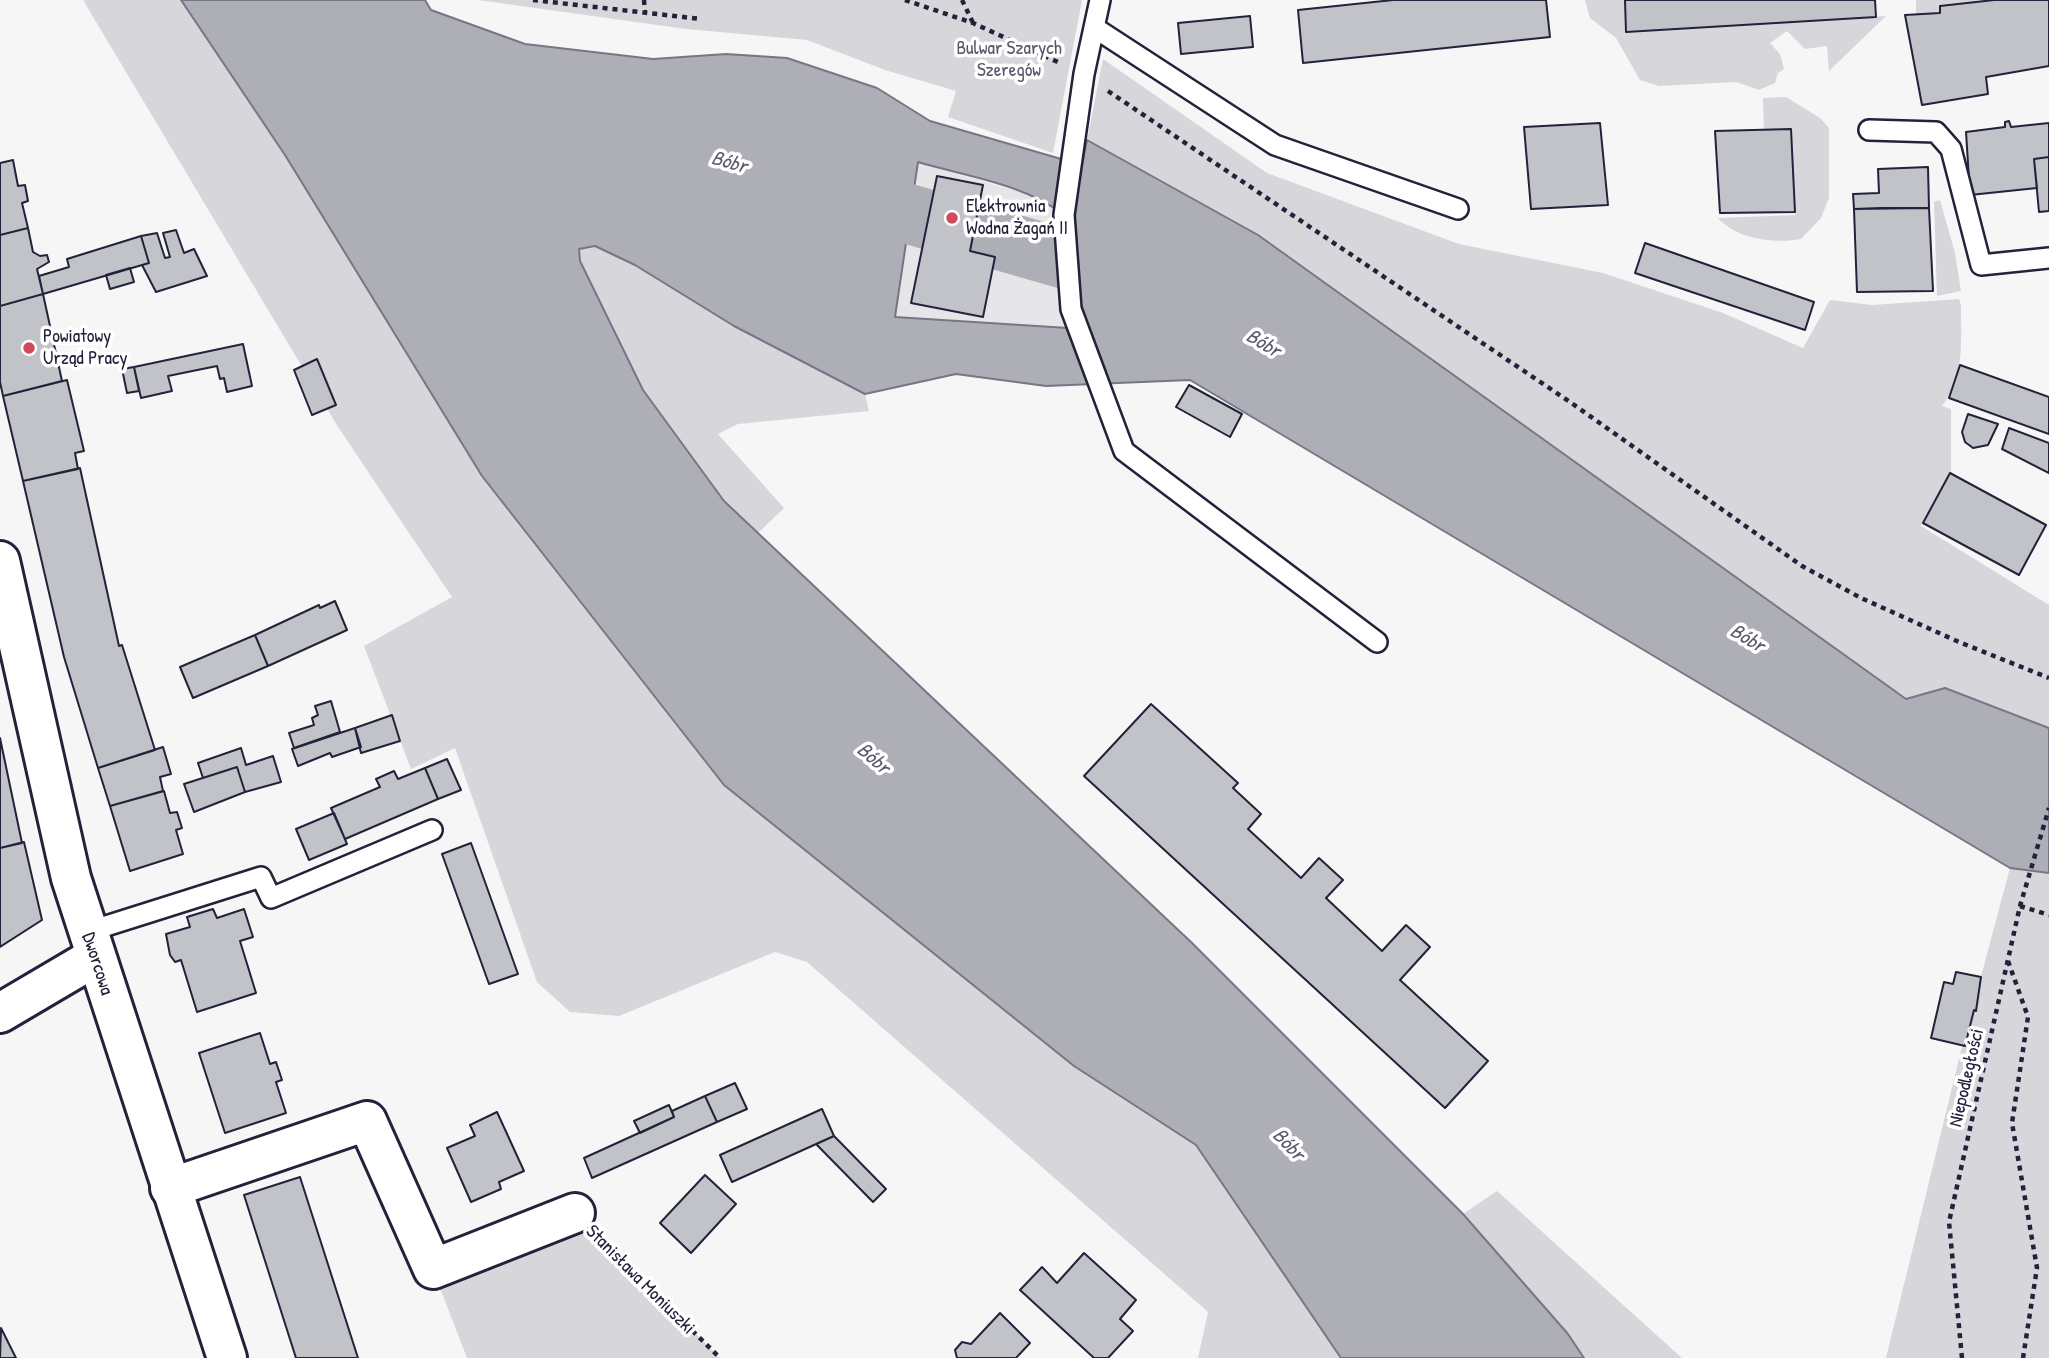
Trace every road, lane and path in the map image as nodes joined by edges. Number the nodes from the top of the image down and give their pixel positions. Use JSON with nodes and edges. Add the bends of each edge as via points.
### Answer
{"nodes":[{"id":1,"x":533,"y":0,"type":"edge"},
{"id":2,"x":645,"y":0,"type":"edge"},
{"id":3,"x":905,"y":0,"type":"edge"},
{"id":4,"x":962,"y":0,"type":"edge"},
{"id":5,"x":1100,"y":0,"type":"edge"},
{"id":6,"x":645,"y":13,"type":"junction"},
{"id":7,"x":701,"y":19,"type":"dead end"},
{"id":8,"x":974,"y":23,"type":"junction"},
{"id":9,"x":1095,"y":28,"type":"junction"},
{"id":10,"x":1084,"y":74,"type":"junction"},
{"id":11,"x":1869,"y":130,"type":"dead end"},
{"id":12,"x":1458,"y":209,"type":"dead end"},
{"id":13,"x":2049,"y":258,"type":"edge"},
{"id":14,"x":0,"y":561,"type":"edge"},
{"id":15,"x":1377,"y":642,"type":"dead end"},
{"id":16,"x":2049,"y":678,"type":"edge"},
{"id":17,"x":2049,"y":808,"type":"edge"},
{"id":18,"x":432,"y":830,"type":"dead end"},
{"id":19,"x":2020,"y":906,"type":"junction"},
{"id":20,"x":2049,"y":915,"type":"edge"},
{"id":21,"x":91,"y":944,"type":"junction"},
{"id":22,"x":2007,"y":960,"type":"junction"},
{"id":23,"x":0,"y":1013,"type":"edge"},
{"id":24,"x":170,"y":1188,"type":"junction"},
{"id":25,"x":575,"y":1213,"type":"joint"},
{"id":26,"x":227,"y":1358,"type":"edge"},
{"id":27,"x":720,"y":1358,"type":"edge"},
{"id":28,"x":1962,"y":1358,"type":"edge"},
{"id":29,"x":2023,"y":1358,"type":"edge"}],
"edges":[{"from":1,"to":6,"type":"path"},
{"from":2,"to":6,"type":"path"},
{"from":3,"to":8,"type":"path"},
{"from":4,"to":8,"type":"path"},
{"from":5,"to":9,"type":"lane"},
{"from":6,"to":7,"type":"path"},
{"from":8,"to":10,"type":"path"},
{"from":9,"to":10,"type":"lane"},
{"from":9,"to":12,"type":"lane","via":[[1275,145]]},
{"from":10,"to":15,"type":"lane","via":[[1065,215],[1071,309],[1124,451]]},
{"from":10,"to":16,"type":"path","via":[[1570,402],[1802,566],[1861,598]]},
{"from":11,"to":13,"type":"lane","via":[[1936,132],[1951,149],[1981,265]]},
{"from":14,"to":21,"type":"street","name":"Dworcowa","via":[[71,878]]},
{"from":17,"to":19,"type":"path","name":"Niepodległości"},
{"from":18,"to":21,"type":"lane","via":[[271,898],[261,877]]},
{"from":19,"to":20,"type":"path"},
{"from":19,"to":22,"type":"path","name":"Niepodległości"},
{"from":21,"to":23,"type":"street"},
{"from":21,"to":24,"type":"street","name":"Dworcowa"},
{"from":22,"to":28,"type":"path","name":"Niepodległości","via":[[1949,1222]]},
{"from":22,"to":29,"type":"path","via":[[2028,1017],[2012,1123],[2036,1268]]},
{"from":24,"to":25,"type":"street","name":"Stanisława Moniuszki","via":[[367,1121],[433,1269]]},
{"from":24,"to":26,"type":"street","name":"Dworcowa"},
{"from":25,"to":27,"type":"path","name":"Stanisława Moniuszki"}]}
